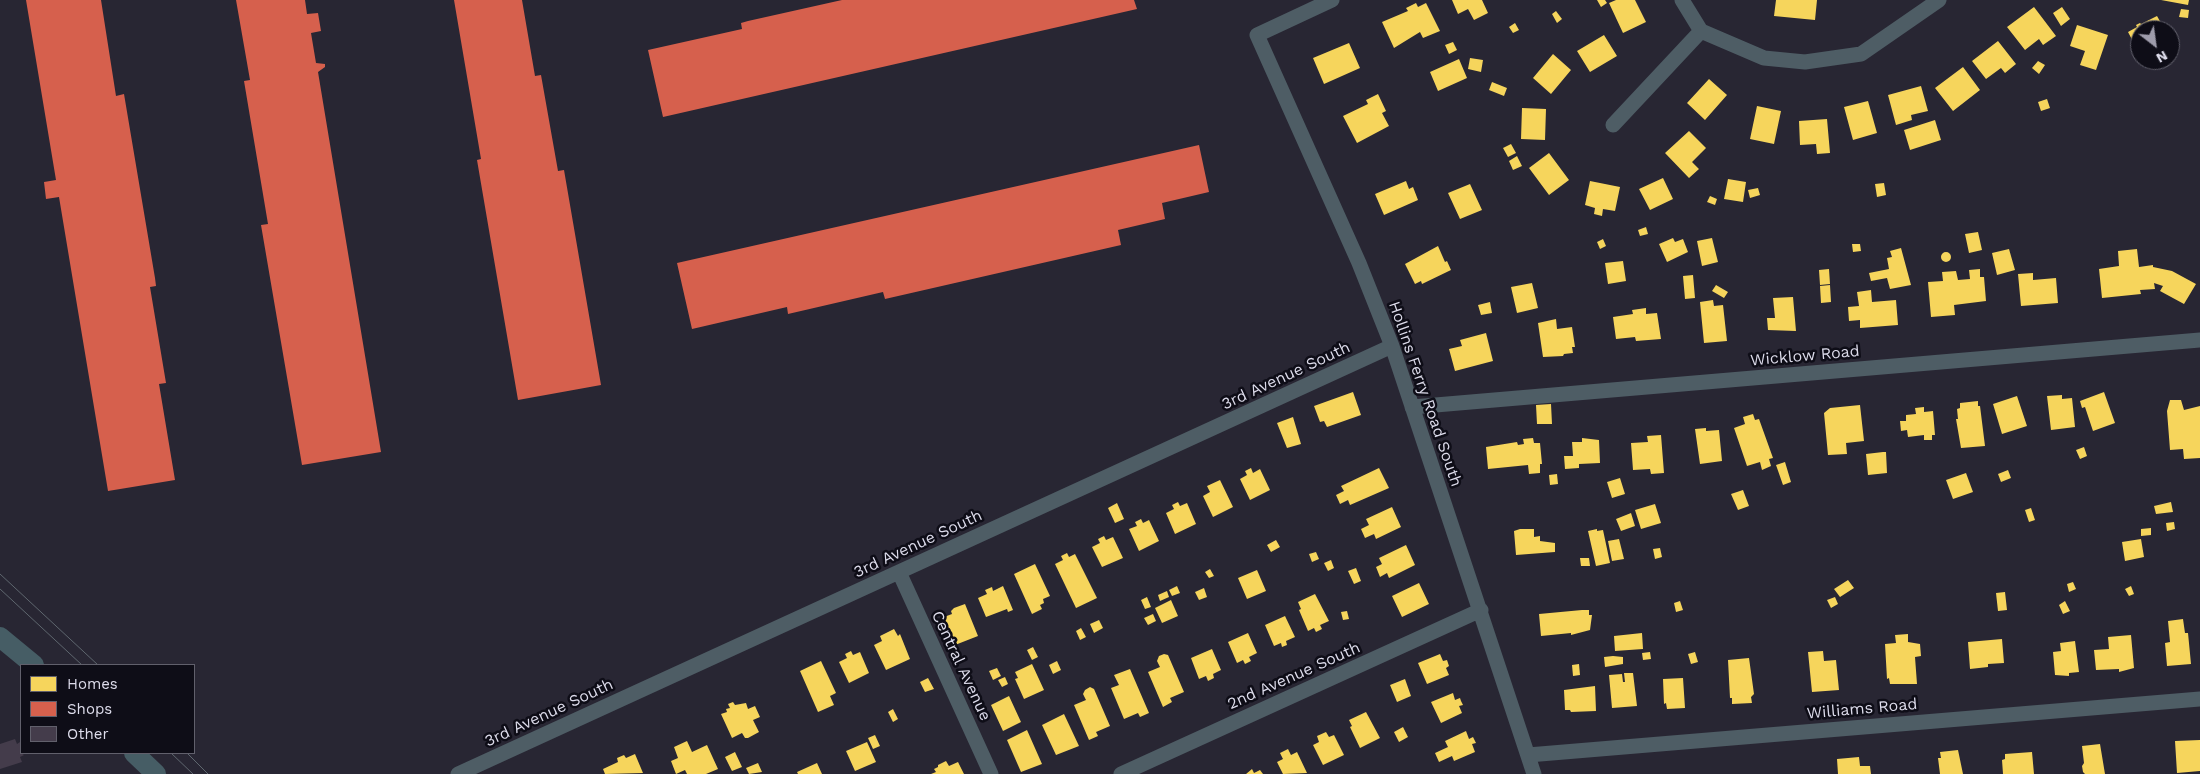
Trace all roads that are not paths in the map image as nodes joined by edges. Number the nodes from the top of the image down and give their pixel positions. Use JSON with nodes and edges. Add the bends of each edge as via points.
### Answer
{"nodes":[{"id":1,"x":1332,"y":0,"type":"edge"},
{"id":2,"x":1682,"y":0,"type":"edge"},
{"id":3,"x":1939,"y":0,"type":"edge"},
{"id":4,"x":1702,"y":31,"type":"junction"},
{"id":5,"x":1613,"y":125,"type":"dead end"},
{"id":6,"x":2200,"y":340,"type":"edge"},
{"id":7,"x":1392,"y":346,"type":"junction"},
{"id":8,"x":1412,"y":407,"type":"junction"},
{"id":9,"x":899,"y":572,"type":"junction"},
{"id":10,"x":1481,"y":610,"type":"junction"},
{"id":11,"x":0,"y":637,"type":"edge"},
{"id":12,"x":33,"y":664,"type":"edge"},
{"id":13,"x":2200,"y":699,"type":"edge"},
{"id":14,"x":135,"y":754,"type":"edge"},
{"id":15,"x":1528,"y":755,"type":"junction"},
{"id":16,"x":156,"y":774,"type":"edge"},
{"id":17,"x":458,"y":774,"type":"edge"},
{"id":18,"x":991,"y":774,"type":"edge"},
{"id":19,"x":1121,"y":774,"type":"edge"},
{"id":20,"x":1534,"y":774,"type":"edge"}],
"edges":[{"from":1,"to":7,"type":"street","name":"Hollins Ferry Road South","via":[[1257,35],[1359,263]]},
{"from":2,"to":4,"type":"street"},
{"from":3,"to":4,"type":"street","via":[[1861,54],[1805,62],[1764,58]]},
{"from":4,"to":5,"type":"street"},
{"from":6,"to":8,"type":"street","name":"Wicklow Road"},
{"from":7,"to":8,"type":"street","name":"Hollins Ferry Road South"},
{"from":7,"to":9,"type":"street","name":"3rd Avenue South"},
{"from":8,"to":10,"type":"street","name":"Hollins Ferry Road South"},
{"from":9,"to":17,"type":"street","name":"3rd Avenue South"},
{"from":9,"to":18,"type":"street","name":"Central Avenue"},
{"from":10,"to":15,"type":"street","name":"Hollins Ferry Road South"},
{"from":10,"to":19,"type":"street","name":"2nd Avenue South"},
{"from":11,"to":12,"type":"main road"},
{"from":13,"to":15,"type":"street","name":"Williams Road"},
{"from":14,"to":16,"type":"main road"},
{"from":15,"to":20,"type":"street","name":"Hollins Ferry Road South"}]}
